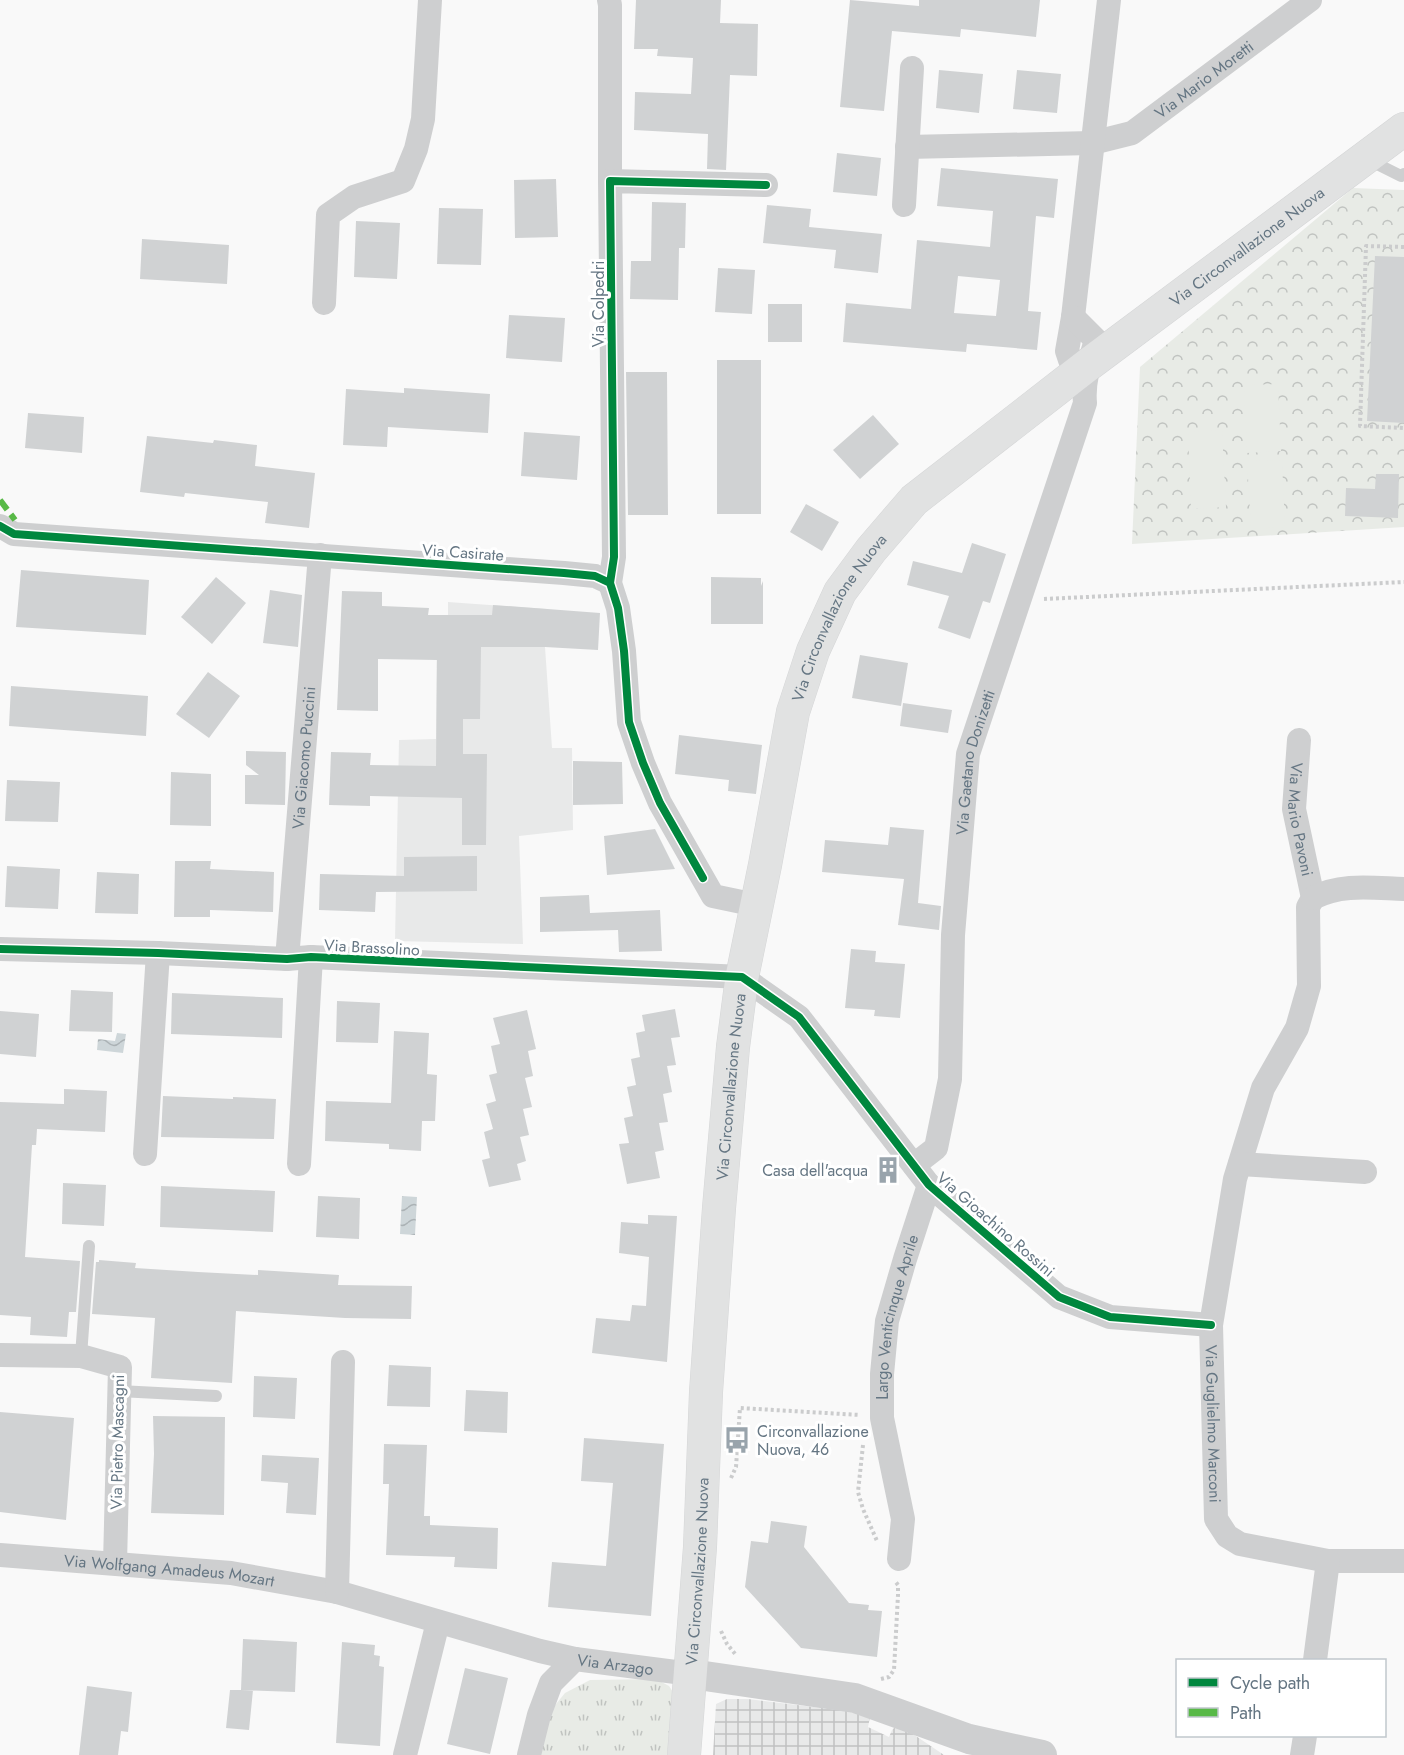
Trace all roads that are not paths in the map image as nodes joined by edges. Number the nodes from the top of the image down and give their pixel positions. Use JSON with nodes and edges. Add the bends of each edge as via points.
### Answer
{"nodes":[{"id":1,"x":430,"y":0,"type":"edge"},
{"id":2,"x":609,"y":0,"type":"edge"},
{"id":3,"x":1109,"y":0,"type":"edge"},
{"id":4,"x":1310,"y":0,"type":"edge"},
{"id":5,"x":912,"y":68,"type":"dead end"},
{"id":6,"x":1404,"y":129,"type":"edge"},
{"id":7,"x":1092,"y":143,"type":"junction"},
{"id":8,"x":908,"y":147,"type":"junction"},
{"id":9,"x":1365,"y":158,"type":"junction"},
{"id":10,"x":1404,"y":174,"type":"edge"},
{"id":11,"x":610,"y":181,"type":"junction"},
{"id":12,"x":766,"y":185,"type":"dead end"},
{"id":13,"x":904,"y":205,"type":"dead end"},
{"id":14,"x":324,"y":303,"type":"dead end"},
{"id":15,"x":1089,"y":364,"type":"junction"},
{"id":16,"x":0,"y":526,"type":"edge"},
{"id":17,"x":320,"y":555,"type":"junction"},
{"id":18,"x":610,"y":583,"type":"junction"},
{"id":19,"x":1299,"y":740,"type":"dead end"},
{"id":20,"x":1404,"y":889,"type":"edge"},
{"id":21,"x":1313,"y":898,"type":"junction"},
{"id":22,"x":756,"y":905,"type":"junction"},
{"id":23,"x":0,"y":950,"type":"edge"},
{"id":24,"x":158,"y":953,"type":"junction"},
{"id":25,"x":311,"y":957,"type":"junction"},
{"id":26,"x":287,"y":959,"type":"junction"},
{"id":27,"x":742,"y":977,"type":"junction"},
{"id":28,"x":145,"y":1154,"type":"dead end"},
{"id":29,"x":298,"y":1164,"type":"dead end"},
{"id":30,"x":1240,"y":1164,"type":"junction"},
{"id":31,"x":914,"y":1165,"type":"junction"},
{"id":32,"x":1365,"y":1172,"type":"dead end"},
{"id":33,"x":929,"y":1185,"type":"junction"},
{"id":34,"x":89,"y":1246,"type":"dead end"},
{"id":35,"x":1210,"y":1325,"type":"junction"},
{"id":36,"x":0,"y":1355,"type":"edge"},
{"id":37,"x":81,"y":1356,"type":"junction"},
{"id":38,"x":343,"y":1362,"type":"dead end"},
{"id":39,"x":119,"y":1391,"type":"junction"},
{"id":40,"x":216,"y":1396,"type":"dead end"},
{"id":41,"x":0,"y":1555,"type":"edge"},
{"id":42,"x":1328,"y":1561,"type":"junction"},
{"id":43,"x":1404,"y":1561,"type":"edge"},
{"id":44,"x":115,"y":1563,"type":"junction"},
{"id":45,"x":896,"y":1568,"type":"road end"},
{"id":46,"x":337,"y":1592,"type":"junction"},
{"id":47,"x":438,"y":1622,"type":"junction"},
{"id":48,"x":575,"y":1659,"type":"junction"},
{"id":49,"x":1315,"y":1659,"type":"edge"},
{"id":50,"x":691,"y":1674,"type":"junction"},
{"id":51,"x":1305,"y":1737,"type":"edge"},
{"id":52,"x":405,"y":1755,"type":"edge"},
{"id":53,"x":529,"y":1755,"type":"edge"},
{"id":54,"x":684,"y":1755,"type":"edge"},
{"id":55,"x":1042,"y":1755,"type":"edge"},
{"id":56,"x":1302,"y":1755,"type":"edge"}],
"edges":[{"from":1,"to":14,"type":"street","via":[[423,119],[416,149],[404,181],[354,197],[328,215]]},
{"from":2,"to":11,"type":"street","name":"Via Colpedri"},
{"from":3,"to":7,"type":"street"},
{"from":4,"to":7,"type":"street","name":"Via Mario Moretti","via":[[1132,133]]},
{"from":5,"to":8,"type":"street"},
{"from":6,"to":9,"type":"main road","name":"Via Circonvallazione Nuova"},
{"from":7,"to":8,"type":"street","name":"Via Mario Moretti"},
{"from":7,"to":15,"type":"street","via":[[1072,317],[1096,340]]},
{"from":8,"to":13,"type":"street"},
{"from":9,"to":10,"type":"lane"},
{"from":9,"to":15,"type":"main road","name":"Via Circonvallazione Nuova"},
{"from":11,"to":12,"type":"street"},
{"from":11,"to":18,"type":"street","name":"Via Colpedri","via":[[614,557]]},
{"from":15,"to":22,"type":"main road","name":"Via Circonvallazione Nuova","via":[[914,500],[840,592],[813,651],[793,712]]},
{"from":15,"to":31,"type":"street","name":"Via Gaetano Donizetti","via":[[1085,403],[968,754],[953,935],[950,1078],[936,1148]]},
{"from":16,"to":17,"type":"street","name":"Via Casirate","via":[[14,534]]},
{"from":17,"to":18,"type":"street","name":"Via Casirate","via":[[564,573],[595,576]]},
{"from":17,"to":26,"type":"street","name":"Via Giacomo Puccini"},
{"from":18,"to":22,"type":"street","via":[[624,651],[629,722],[660,803],[713,896]]},
{"from":19,"to":21,"type":"street","name":"Via Mario Pavoni","via":[[1294,809]]},
{"from":20,"to":21,"type":"street","via":[[1347,888]]},
{"from":21,"to":30,"type":"street","name":"Via Guglielmo Marconi","via":[[1308,907],[1309,986],[1297,1028],[1263,1088]]},
{"from":22,"to":27,"type":"main road","name":"Via Circonvallazione Nuova"},
{"from":23,"to":24,"type":"street","name":"Via Brassolino"},
{"from":24,"to":26,"type":"street","name":"Via Brassolino"},
{"from":24,"to":28,"type":"street"},
{"from":25,"to":26,"type":"street","name":"Via Brassolino"},
{"from":25,"to":27,"type":"street","name":"Via Brassolino"},
{"from":25,"to":29,"type":"street","name":"Via Brassolino"},
{"from":27,"to":31,"type":"street","name":"Via Gioachino Rossini","via":[[799,1017]]},
{"from":27,"to":50,"type":"main road","name":"Via Circonvallazione Nuova","via":[[719,1208]]},
{"from":30,"to":32,"type":"street"},
{"from":30,"to":35,"type":"street","name":"Via Guglielmo Marconi"},
{"from":31,"to":33,"type":"street","name":"Via Gioachino Rossini"},
{"from":33,"to":35,"type":"street","name":"Via Gioachino Rossini","via":[[1059,1296],[1110,1317]]},
{"from":33,"to":45,"type":"street","name":"Largo Venticinque Aprile","via":[[887,1321],[882,1374],[882,1418],[903,1519]]},
{"from":34,"to":37,"type":"lane"},
{"from":35,"to":42,"type":"street","name":"Via Guglielmo Marconi","via":[[1216,1519],[1227,1536],[1240,1544]]},
{"from":36,"to":37,"type":"street","name":"Via Pietro Mascagni"},
{"from":37,"to":39,"type":"street","name":"Via Pietro Mascagni","via":[[120,1367]]},
{"from":38,"to":46,"type":"street"},
{"from":39,"to":40,"type":"lane"},
{"from":39,"to":44,"type":"street","name":"Via Pietro Mascagni"},
{"from":41,"to":44,"type":"street","name":"Via Wolfgang Amadeus Mozart"},
{"from":42,"to":43,"type":"street","name":"Via Guglielmo Marconi"},
{"from":42,"to":49,"type":"street"},
{"from":44,"to":46,"type":"street","name":"Via Wolfgang Amadeus Mozart","via":[[231,1573]]},
{"from":46,"to":47,"type":"street","name":"Via Wolfgang Amadeus Mozart"},
{"from":47,"to":48,"type":"street","name":"Via Wolfgang Amadeus Mozart"},
{"from":47,"to":52,"type":"street"},
{"from":48,"to":50,"type":"street","name":"Via Arzago"},
{"from":48,"to":53,"type":"street","name":"Via Arzago","via":[[551,1683]]},
{"from":50,"to":54,"type":"main road","name":"Via Circonvallazione Nuova"},
{"from":50,"to":55,"type":"street","via":[[855,1698],[969,1739]]},
{"from":51,"to":56,"type":"street"}]}
